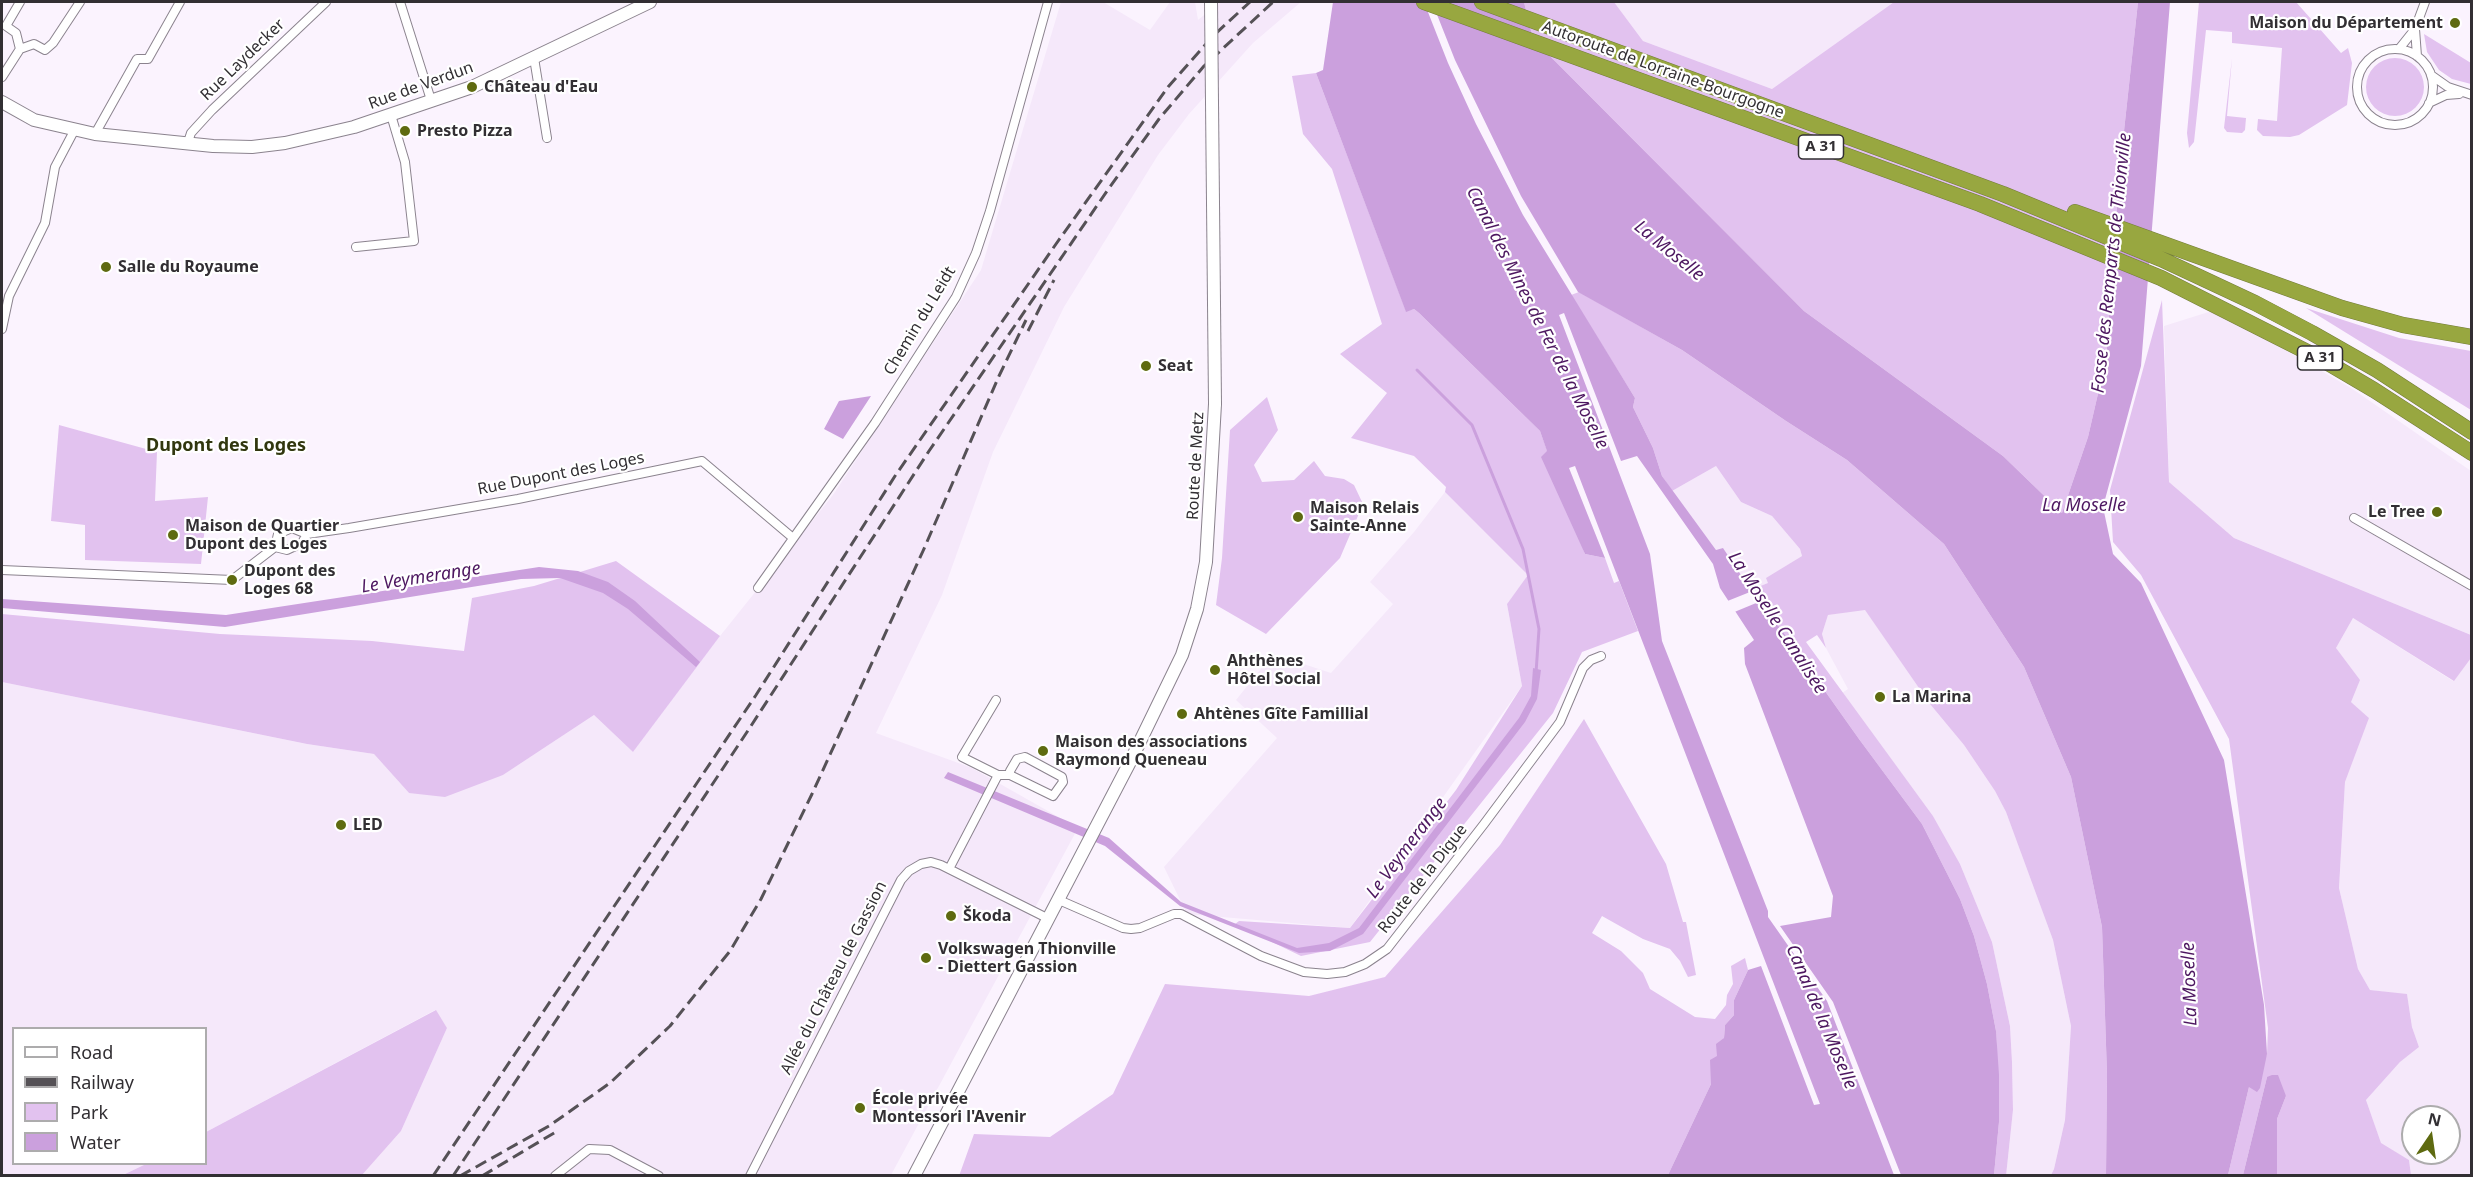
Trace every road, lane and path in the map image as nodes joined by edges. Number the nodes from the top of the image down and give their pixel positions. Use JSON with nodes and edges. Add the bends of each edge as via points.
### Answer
{"nodes":[{"id":1,"x":20,"y":2,"type":"edge"},
{"id":2,"x":80,"y":2,"type":"edge"},
{"id":3,"x":180,"y":2,"type":"edge"},
{"id":4,"x":326,"y":2,"type":"edge"},
{"id":5,"x":400,"y":2,"type":"edge"},
{"id":6,"x":650,"y":2,"type":"edge"},
{"id":7,"x":1048,"y":2,"type":"edge"},
{"id":8,"x":1211,"y":2,"type":"edge"},
{"id":9,"x":1424,"y":2,"type":"edge"},
{"id":10,"x":1482,"y":2,"type":"edge"},
{"id":11,"x":2425,"y":2,"type":"edge"},
{"id":12,"x":2415,"y":29,"type":"junction"},
{"id":13,"x":20,"y":49,"type":"junction"},
{"id":14,"x":2399,"y":49,"type":"junction"},
{"id":15,"x":2416,"y":56,"type":"junction"},
{"id":16,"x":534,"y":58,"type":"junction"},
{"id":17,"x":2431,"y":75,"type":"junction"},
{"id":18,"x":2,"y":77,"type":"edge"},
{"id":19,"x":2467,"y":94,"type":"edge"},
{"id":20,"x":431,"y":100,"type":"junction"},
{"id":21,"x":2,"y":102,"type":"edge"},
{"id":22,"x":2428,"y":104,"type":"junction"},
{"id":23,"x":391,"y":115,"type":"junction"},
{"id":24,"x":74,"y":131,"type":"junction"},
{"id":25,"x":95,"y":134,"type":"junction"},
{"id":26,"x":547,"y":138,"type":"dead end"},
{"id":27,"x":187,"y":145,"type":"junction"},
{"id":28,"x":356,"y":247,"type":"dead end"},
{"id":29,"x":2163,"y":252,"type":"junction"},
{"id":30,"x":2,"y":329,"type":"edge"},
{"id":31,"x":2472,"y":337,"type":"edge"},
{"id":32,"x":2472,"y":432,"type":"edge"},
{"id":33,"x":2472,"y":453,"type":"edge"},
{"id":34,"x":2354,"y":518,"type":"dead end"},
{"id":35,"x":307,"y":534,"type":"junction"},
{"id":36,"x":793,"y":538,"type":"junction"},
{"id":37,"x":275,"y":547,"type":"junction"},
{"id":38,"x":2,"y":570,"type":"edge"},
{"id":39,"x":2472,"y":586,"type":"edge"},
{"id":40,"x":758,"y":588,"type":"dead end"},
{"id":41,"x":1601,"y":656,"type":"dead end"},
{"id":42,"x":996,"y":700,"type":"dead end"},
{"id":43,"x":998,"y":775,"type":"junction"},
{"id":44,"x":1010,"y":775,"type":"junction"},
{"id":45,"x":949,"y":869,"type":"junction"},
{"id":46,"x":1059,"y":900,"type":"junction"},
{"id":47,"x":1049,"y":919,"type":"junction"},
{"id":48,"x":555,"y":1176,"type":"edge"},
{"id":49,"x":659,"y":1176,"type":"edge"},
{"id":50,"x":750,"y":1176,"type":"edge"},
{"id":51,"x":914,"y":1176,"type":"edge"}],
"edges":[{"from":1,"to":13,"type":"street","via":[[6,26],[16,33]]},
{"from":2,"to":13,"type":"street","via":[[45,50],[34,44]]},
{"from":3,"to":25,"type":"street","via":[[148,59],[136,59]]},
{"from":4,"to":27,"type":"street","name":"Rue Laydecker","via":[[212,110],[191,133]]},
{"from":5,"to":20,"type":"street"},
{"from":6,"to":16,"type":"main road","name":"Rue de Verdun"},
{"from":7,"to":36,"type":"street","name":"Chemin du Leidt","via":[[990,211],[956,297],[875,423]]},
{"from":8,"to":46,"type":"main road","name":"Route de Metz","bridge":true,"via":[[1215,404],[1208,535],[1197,609],[1182,655]]},
{"from":9,"to":33,"type":"highway","name":"Autoroute de Lorraine-Bourgogne","number":"A 31","via":[[1980,204],[2161,278],[2323,360]]},
{"from":10,"to":29,"type":"highway","name":"Autoroute de Lorraine-Bourgogne","number":"A 31","via":[[2003,194],[2034,198]]},
{"from":11,"to":12,"type":"street"},
{"from":12,"to":14,"type":"street"},
{"from":12,"to":15,"type":"street"},
{"from":13,"to":18,"type":"street"},
{"from":14,"to":15,"type":"street"},
{"from":14,"to":22,"type":"street","via":[[2383,51],[2367,62],[2357,82],[2362,104],[2377,120],[2399,124],[2419,116]]},
{"from":15,"to":17,"type":"street"},
{"from":16,"to":20,"type":"main road","name":"Rue de Verdun","via":[[472,87]]},
{"from":16,"to":26,"type":"street"},
{"from":17,"to":19,"type":"street"},
{"from":17,"to":22,"type":"street","via":[[2433,86]]},
{"from":19,"to":22,"type":"street","via":[[2446,95]]},
{"from":20,"to":23,"type":"main road","name":"Rue de Verdun"},
{"from":21,"to":24,"type":"main road","name":"Rue de Verdun","via":[[34,120]]},
{"from":23,"to":27,"type":"main road","name":"Rue de Verdun","via":[[285,143],[252,147]]},
{"from":23,"to":28,"type":"street","via":[[405,162],[414,241]]},
{"from":24,"to":25,"type":"main road","name":"Rue de Verdun"},
{"from":24,"to":30,"type":"street","via":[[55,167],[45,223],[9,296]]},
{"from":25,"to":27,"type":"main road","name":"Rue de Verdun"},
{"from":29,"to":31,"type":"highway","via":[[2403,325]]},
{"from":29,"to":32,"type":"highway","number":"A 31","via":[[2377,370]]},
{"from":34,"to":39,"type":"street"},
{"from":35,"to":36,"type":"street","name":"Rue Dupont des Loges","via":[[518,500],[702,461]]},
{"from":35,"to":37,"type":"street","name":"Rue Dupont des Loges","via":[[302,543],[287,550]]},
{"from":35,"to":37,"type":"street","name":"Rue Dupont des Loges","via":[[292,528],[278,534]]},
{"from":36,"to":40,"type":"street","name":"Chemin du Leidt"},
{"from":37,"to":38,"type":"street","name":"Rue Dupont des Loges","via":[[231,580]]},
{"from":41,"to":46,"type":"street","name":"Route de la Digue","via":[[1583,668],[1560,722],[1484,824],[1387,949],[1365,964],[1345,972],[1304,972],[1261,956],[1181,914],[1131,929]]},
{"from":42,"to":43,"type":"street","via":[[962,758]]},
{"from":43,"to":44,"type":"street"},
{"from":43,"to":45,"type":"street"},
{"from":44,"to":44,"type":"street","via":[[1053,796],[1063,782],[1062,777],[1025,757],[1017,759]]},
{"from":45,"to":47,"type":"street","name":"Allée du Château de Gassion"},
{"from":45,"to":50,"type":"street","name":"Allée du Château de Gassion","via":[[931,862],[921,864],[901,880]]},
{"from":46,"to":47,"type":"main road","name":"Route de Metz"},
{"from":47,"to":51,"type":"main road","name":"Route de Metz"},
{"from":48,"to":49,"type":"street","via":[[588,1149],[610,1150]]}]}
